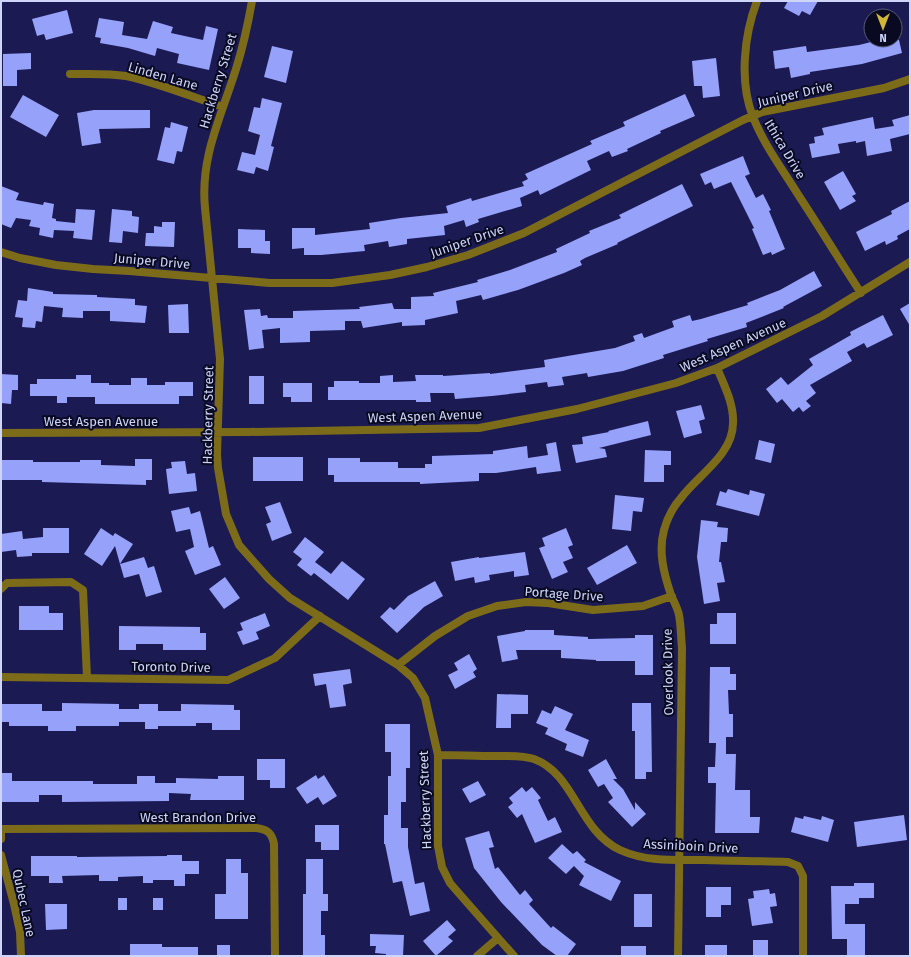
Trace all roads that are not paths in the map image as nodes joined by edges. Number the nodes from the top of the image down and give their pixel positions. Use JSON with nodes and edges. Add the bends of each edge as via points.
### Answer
{"nodes":[{"id":1,"x":252,"y":1,"type":"edge"},
{"id":2,"x":757,"y":1,"type":"edge"},
{"id":3,"x":70,"y":74,"type":"dead end"},
{"id":4,"x":910,"y":79,"type":"edge"},
{"id":5,"x":223,"y":107,"type":"junction"},
{"id":6,"x":753,"y":116,"type":"junction"},
{"id":7,"x":1,"y":252,"type":"edge"},
{"id":8,"x":910,"y":262,"type":"edge"},
{"id":9,"x":212,"y":278,"type":"junction"},
{"id":10,"x":861,"y":293,"type":"junction"},
{"id":11,"x":717,"y":368,"type":"junction"},
{"id":12,"x":217,"y":432,"type":"junction"},
{"id":13,"x":1,"y":433,"type":"edge"},
{"id":14,"x":1,"y":588,"type":"edge"},
{"id":15,"x":672,"y":596,"type":"junction"},
{"id":16,"x":320,"y":616,"type":"junction"},
{"id":17,"x":398,"y":665,"type":"junction"},
{"id":18,"x":1,"y":677,"type":"edge"},
{"id":19,"x":87,"y":678,"type":"junction"},
{"id":20,"x":438,"y":755,"type":"junction"},
{"id":21,"x":1,"y":829,"type":"edge"},
{"id":22,"x":1,"y":839,"type":"edge"},
{"id":23,"x":1,"y":855,"type":"edge"},
{"id":24,"x":680,"y":860,"type":"junction"},
{"id":25,"x":498,"y":938,"type":"junction"},
{"id":26,"x":21,"y":956,"type":"edge"},
{"id":27,"x":275,"y":956,"type":"edge"},
{"id":28,"x":477,"y":956,"type":"edge"},
{"id":29,"x":514,"y":956,"type":"edge"},
{"id":30,"x":678,"y":956,"type":"edge"},
{"id":31,"x":803,"y":956,"type":"edge"}],
"edges":[{"from":1,"to":5,"type":"street","name":"Hackberry Street","via":[[242,51]]},
{"from":2,"to":6,"type":"street","name":"Ithica Drive","via":[[748,27],[745,58],[747,89]]},
{"from":3,"to":5,"type":"street","name":"Linden Lane","via":[[126,76]]},
{"from":4,"to":6,"type":"street","name":"Juniper Drive","via":[[884,88]]},
{"from":5,"to":9,"type":"street","name":"Hackberry Street","via":[[208,155],[203,183]]},
{"from":6,"to":9,"type":"street","name":"Juniper Drive","via":[[542,225],[461,257],[390,275],[332,283]]},
{"from":6,"to":10,"type":"street","name":"Ithica Drive","via":[[771,151]]},
{"from":7,"to":9,"type":"street","name":"Juniper Drive","via":[[20,258],[93,269]]},
{"from":8,"to":10,"type":"street","name":"West Aspen Avenue"},
{"from":9,"to":12,"type":"street","name":"Hackberry Street","via":[[220,359]]},
{"from":10,"to":11,"type":"street","name":"West Aspen Avenue","via":[[822,316]]},
{"from":11,"to":12,"type":"street","name":"West Aspen Avenue","via":[[676,383],[577,409],[480,428]]},
{"from":11,"to":15,"type":"street","name":"Overlook Drive","via":[[730,402],[732,434],[721,455],[681,498],[666,524],[662,556]]},
{"from":12,"to":13,"type":"street","name":"West Aspen Avenue"},
{"from":12,"to":16,"type":"street","name":"Hackberry Street","via":[[218,468],[226,514],[239,545],[290,598]]},
{"from":14,"to":19,"type":"street","via":[[7,583],[71,582],[83,590]]},
{"from":15,"to":17,"type":"street","name":"Portage Drive","via":[[643,606],[593,610],[526,602],[497,606],[468,616],[435,636]]},
{"from":15,"to":24,"type":"street","name":"Overlook Drive","via":[[679,615],[682,648]]},
{"from":16,"to":17,"type":"street","name":"Hackberry Street"},
{"from":16,"to":19,"type":"street","name":"Toronto Drive","via":[[275,658],[228,680]]},
{"from":17,"to":20,"type":"street","name":"Hackberry Street","via":[[413,678],[425,698]]},
{"from":18,"to":19,"type":"street","name":"Toronto Drive"},
{"from":20,"to":24,"type":"street","name":"Assiniboin Drive","via":[[520,756],[534,759],[562,780],[592,828],[608,843],[643,858]]},
{"from":20,"to":25,"type":"street","name":"Hackberry Street","via":[[437,836],[442,867],[450,883]]},
{"from":21,"to":22,"type":"street"},
{"from":21,"to":27,"type":"street","name":"West Brandon Drive","via":[[256,828],[270,832],[274,844]]},
{"from":23,"to":26,"type":"street","name":"Qubec Lane","via":[[20,932]]},
{"from":24,"to":30,"type":"street","name":"Overlook Drive"},
{"from":24,"to":31,"type":"street","name":"Assiniboin Drive","via":[[788,862],[798,866],[804,876]]},
{"from":25,"to":28,"type":"street"},
{"from":25,"to":29,"type":"street","name":"Hackberry Street"}]}
